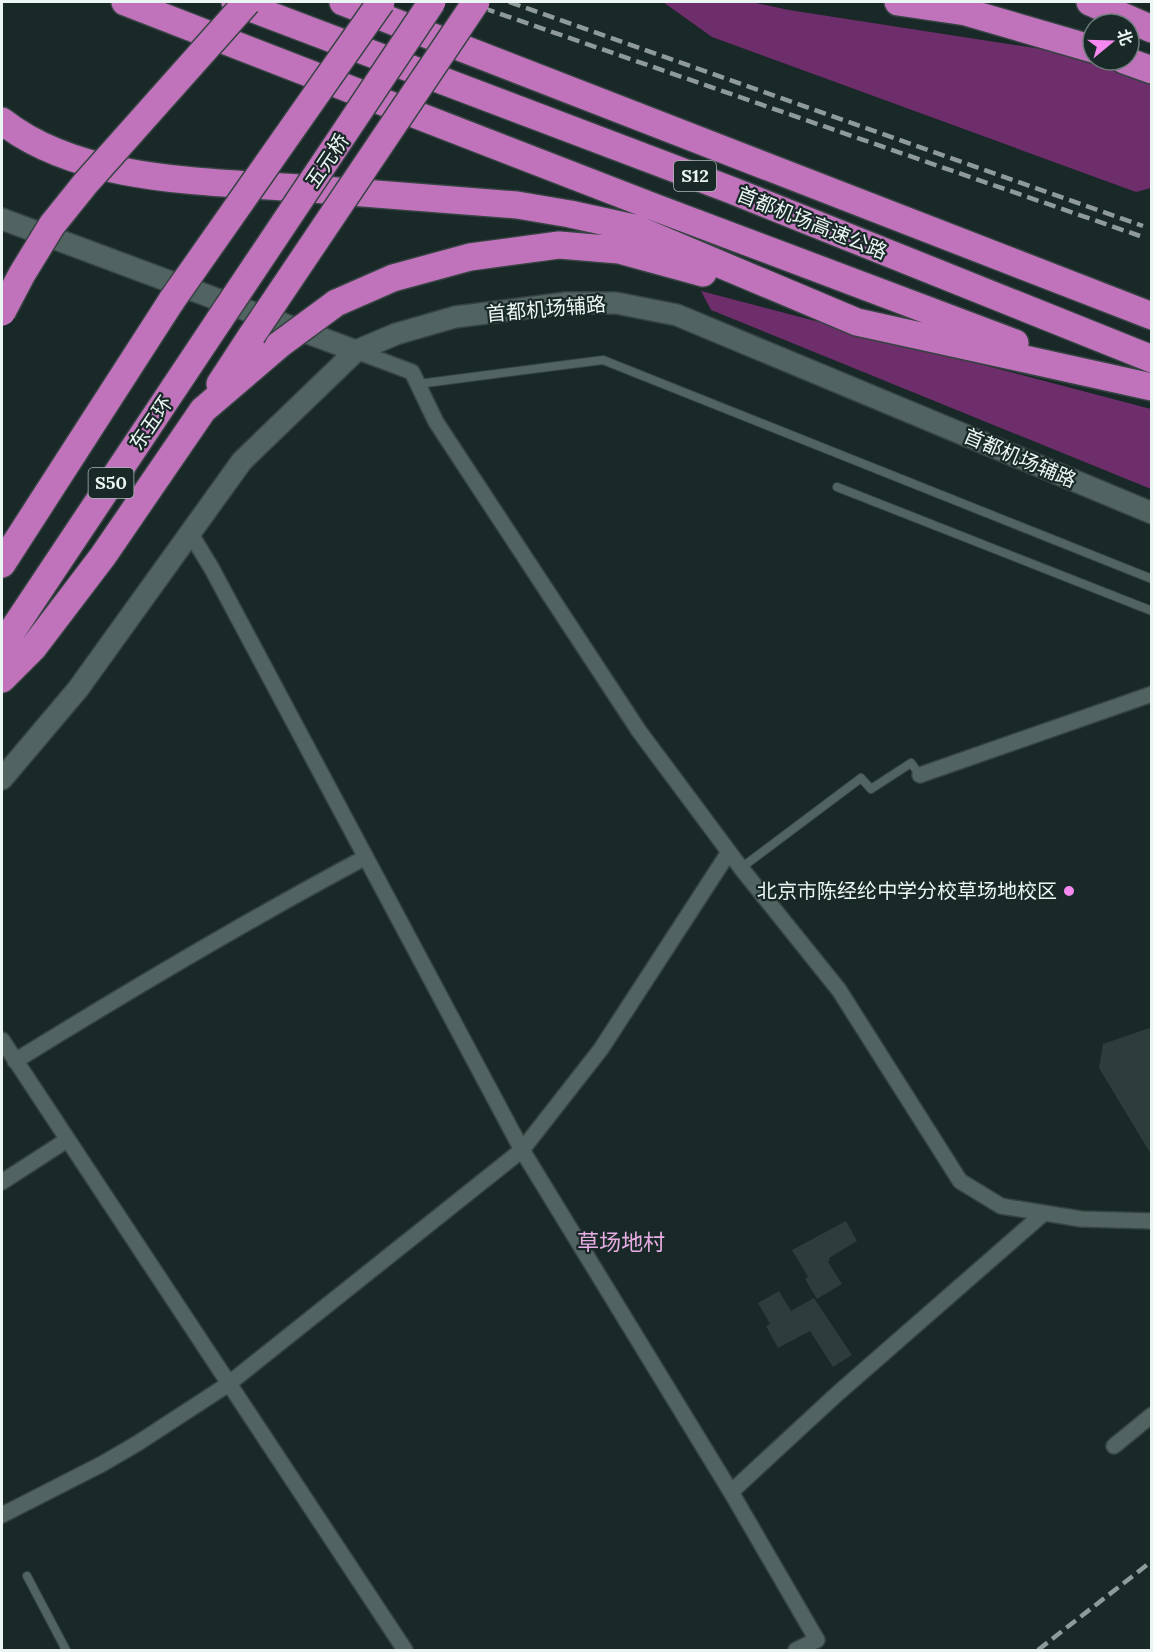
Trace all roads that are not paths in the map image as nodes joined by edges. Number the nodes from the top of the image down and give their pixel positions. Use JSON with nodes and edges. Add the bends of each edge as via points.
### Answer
{"nodes":[{"id":1,"x":125,"y":2,"type":"edge"},
{"id":2,"x":236,"y":2,"type":"edge"},
{"id":3,"x":247,"y":2,"type":"edge"},
{"id":4,"x":343,"y":2,"type":"edge"},
{"id":5,"x":364,"y":2,"type":"edge"},
{"id":6,"x":381,"y":2,"type":"edge"},
{"id":7,"x":432,"y":2,"type":"edge"},
{"id":8,"x":476,"y":2,"type":"edge"},
{"id":9,"x":898,"y":2,"type":"edge"},
{"id":10,"x":1090,"y":2,"type":"edge"},
{"id":11,"x":1152,"y":29,"type":"edge"},
{"id":12,"x":1081,"y":46,"type":"edge"},
{"id":13,"x":317,"y":94,"type":"junction"},
{"id":14,"x":2,"y":121,"type":"edge"},
{"id":15,"x":2,"y":219,"type":"edge"},
{"id":16,"x":2,"y":312,"type":"edge"},
{"id":17,"x":1152,"y":316,"type":"edge"},
{"id":18,"x":220,"y":319,"type":"joint"},
{"id":19,"x":857,"y":322,"type":"junction"},
{"id":20,"x":356,"y":351,"type":"junction"},
{"id":21,"x":1152,"y":359,"type":"edge"},
{"id":22,"x":1152,"y":376,"type":"edge"},
{"id":23,"x":418,"y":384,"type":"junction"},
{"id":24,"x":1152,"y":387,"type":"edge"},
{"id":25,"x":203,"y":410,"type":"junction"},
{"id":26,"x":837,"y":487,"type":"dead end"},
{"id":27,"x":1152,"y":513,"type":"edge"},
{"id":28,"x":189,"y":531,"type":"junction"},
{"id":29,"x":2,"y":564,"type":"edge"},
{"id":30,"x":1152,"y":579,"type":"edge"},
{"id":31,"x":1152,"y":611,"type":"edge"},
{"id":32,"x":2,"y":646,"type":"edge"},
{"id":33,"x":2,"y":679,"type":"edge"},
{"id":34,"x":1152,"y":694,"type":"edge"},
{"id":35,"x":920,"y":775,"type":"joint"},
{"id":36,"x":2,"y":779,"type":"edge"},
{"id":37,"x":729,"y":852,"type":"junction"},
{"id":38,"x":366,"y":857,"type":"junction"},
{"id":39,"x":741,"y":868,"type":"junction"},
{"id":40,"x":2,"y":1040,"type":"edge"},
{"id":41,"x":15,"y":1061,"type":"junction"},
{"id":42,"x":66,"y":1140,"type":"junction"},
{"id":43,"x":522,"y":1150,"type":"junction"},
{"id":44,"x":2,"y":1182,"type":"edge"},
{"id":45,"x":1044,"y":1213,"type":"junction"},
{"id":46,"x":1152,"y":1221,"type":"edge"},
{"id":47,"x":227,"y":1385,"type":"junction"},
{"id":48,"x":1152,"y":1415,"type":"edge"},
{"id":49,"x":1114,"y":1446,"type":"dead end"},
{"id":50,"x":731,"y":1492,"type":"junction"},
{"id":51,"x":2,"y":1515,"type":"edge"},
{"id":52,"x":27,"y":1576,"type":"dead end"},
{"id":53,"x":66,"y":1650,"type":"edge"},
{"id":54,"x":405,"y":1650,"type":"edge"},
{"id":55,"x":796,"y":1650,"type":"edge"}],
"edges":[{"from":1,"to":22,"type":"highway","via":[[1027,348],[1098,372]]},
{"from":2,"to":21,"type":"highway","name":"首都机场高速公路","number":"S12","via":[[731,190]]},
{"from":3,"to":16,"type":"highway","bridge":true,"via":[[52,225]]},
{"from":4,"to":17,"type":"highway","name":"首都机场高速公路","number":"S12"},
{"from":5,"to":13,"type":"highway","bridge":true},
{"from":6,"to":13,"type":"highway","number":"S50","bridge":true},
{"from":7,"to":18,"type":"highway","name":"五元桥","number":"S50","bridge":true},
{"from":8,"to":25,"type":"highway","bridge":true},
{"from":9,"to":12,"type":"highway","via":[[966,12]]},
{"from":10,"to":11,"type":"highway"},
{"from":13,"to":29,"type":"highway","number":"S50","bridge":true,"via":[[172,300]]},
{"from":14,"to":19,"type":"highway","via":[[62,155],[127,172],[517,205],[634,228]]},
{"from":15,"to":20,"type":"street"},
{"from":18,"to":32,"type":"highway","name":"东五环","number":"S50"},
{"from":19,"to":24,"type":"highway"},
{"from":19,"to":25,"type":"highway","bridge":true,"via":[[679,265],[619,250],[559,245],[470,257],[393,278],[336,303],[279,345]]},
{"from":20,"to":23,"type":"street","via":[[412,372]]},
{"from":20,"to":27,"type":"street","name":"首都机场辅路","via":[[396,334],[465,316],[566,303],[616,303],[677,315]]},
{"from":20,"to":28,"type":"street","via":[[242,461]]},
{"from":23,"to":30,"type":"lane","via":[[603,360]]},
{"from":23,"to":37,"type":"street","via":[[436,422],[633,721]]},
{"from":25,"to":33,"type":"highway","via":[[103,556],[33,648]]},
{"from":26,"to":31,"type":"lane"},
{"from":28,"to":36,"type":"street","via":[[78,689]]},
{"from":28,"to":38,"type":"street"},
{"from":34,"to":35,"type":"street"},
{"from":35,"to":39,"type":"lane","via":[[911,763],[871,789],[861,778]]},
{"from":37,"to":39,"type":"street"},
{"from":37,"to":43,"type":"street","via":[[601,1049]]},
{"from":38,"to":41,"type":"street","via":[[151,977]]},
{"from":38,"to":43,"type":"street"},
{"from":39,"to":45,"type":"street","via":[[839,990],[960,1181],[1001,1206]]},
{"from":40,"to":41,"type":"street"},
{"from":41,"to":42,"type":"street"},
{"from":42,"to":44,"type":"street"},
{"from":42,"to":47,"type":"street"},
{"from":43,"to":47,"type":"street"},
{"from":43,"to":50,"type":"street"},
{"from":45,"to":46,"type":"street","via":[[1081,1219]]},
{"from":45,"to":50,"type":"street"},
{"from":47,"to":51,"type":"street","via":[[129,1448]]},
{"from":47,"to":54,"type":"street"},
{"from":48,"to":49,"type":"street"},
{"from":50,"to":55,"type":"street","via":[[817,1640]]},
{"from":52,"to":53,"type":"lane"}]}
